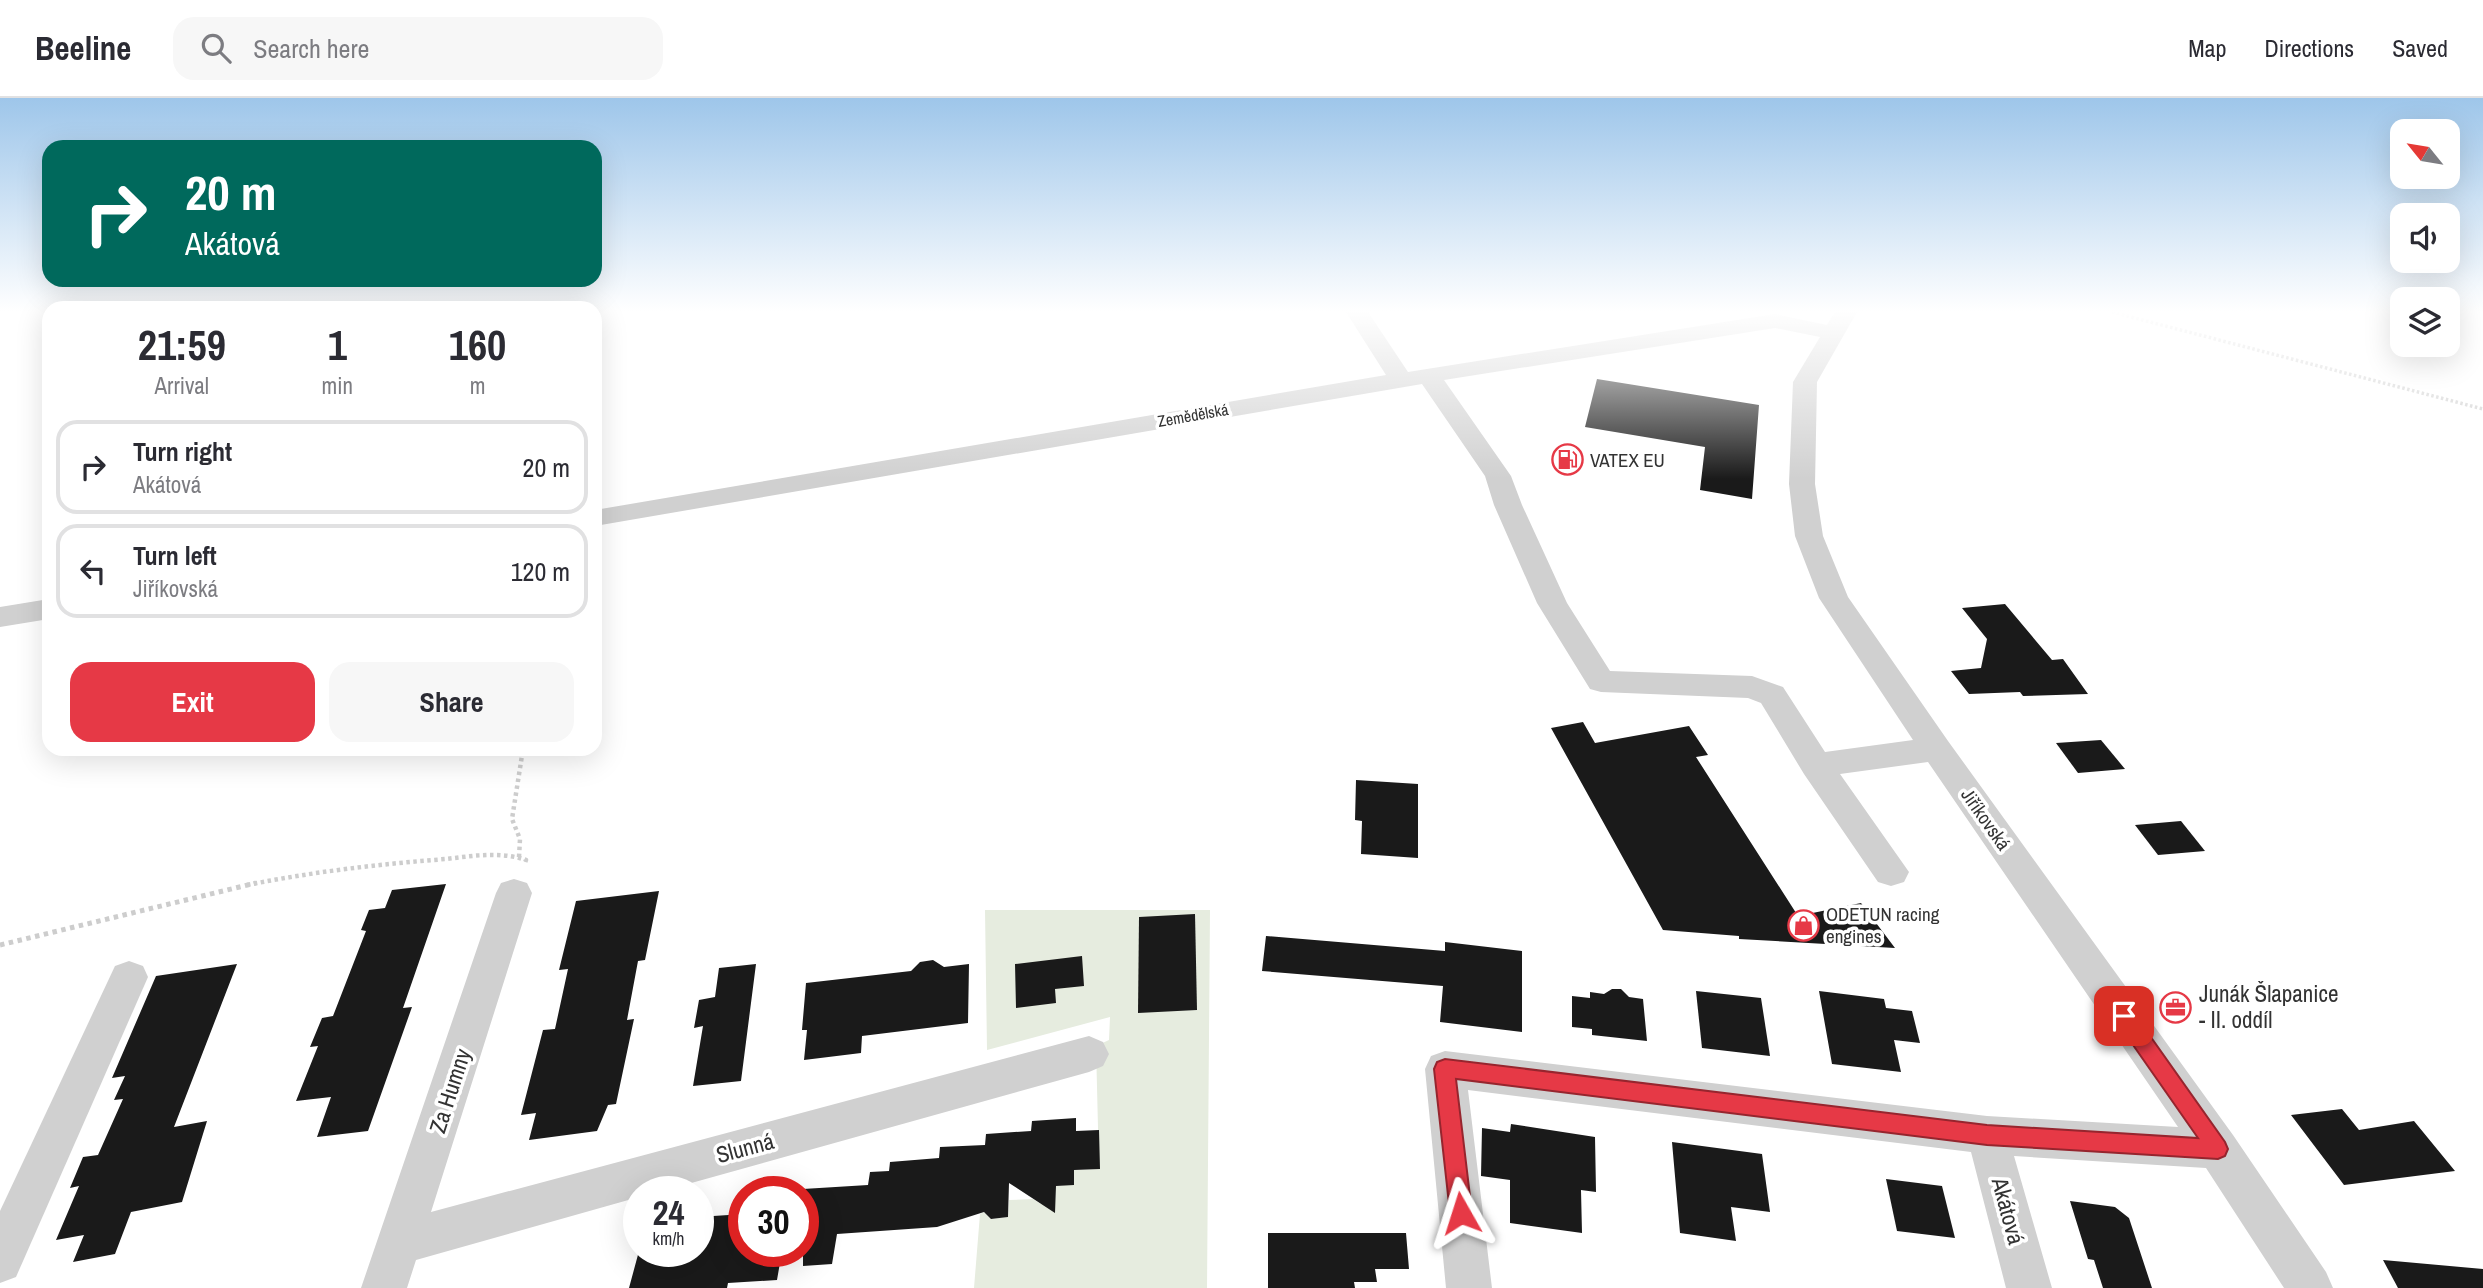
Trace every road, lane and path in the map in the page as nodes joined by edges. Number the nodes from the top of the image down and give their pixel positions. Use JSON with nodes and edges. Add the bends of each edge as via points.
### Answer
{"nodes":[{"id":1,"x":1406,"y":368,"type":"edge"},
{"id":2,"x":1481,"y":368,"type":"edge"},
{"id":3,"x":1814,"y":368,"type":"edge"},
{"id":4,"x":2324,"y":368,"type":"edge"},
{"id":5,"x":1415,"y":378,"type":"junction"},
{"id":6,"x":2483,"y":409,"type":"edge"},
{"id":7,"x":602,"y":517,"type":"edge"},
{"id":8,"x":42,"y":610,"type":"edge"},
{"id":9,"x":0,"y":617,"type":"edge"},
{"id":10,"x":1936,"y":749,"type":"junction"},
{"id":11,"x":522,"y":756,"type":"edge"},
{"id":12,"x":1816,"y":765,"type":"junction"},
{"id":13,"x":1891,"y":872,"type":"dead end"},
{"id":14,"x":517,"y":875,"type":"junction"},
{"id":15,"x":0,"y":945,"type":"edge"},
{"id":16,"x":129,"y":977,"type":"dead end"},
{"id":17,"x":1089,"y":1054,"type":"dead end"},
{"id":18,"x":1987,"y":1135,"type":"junction"},
{"id":19,"x":2218,"y":1149,"type":"junction"},
{"id":20,"x":401,"y":1242,"type":"junction"},
{"id":21,"x":0,"y":1261,"type":"edge"},
{"id":22,"x":384,"y":1288,"type":"edge"},
{"id":23,"x":1469,"y":1288,"type":"edge"},
{"id":24,"x":2029,"y":1288,"type":"edge"},
{"id":25,"x":2310,"y":1288,"type":"edge"}],
"edges":[{"from":1,"to":5,"type":"street"},
{"from":2,"to":5,"type":"street","name":"Zemědělská"},
{"from":3,"to":10,"type":"street","name":"Jiříkovská","via":[[1805,382],[1802,484],[1809,536],[1835,598]]},
{"from":4,"to":6,"type":"path"},
{"from":5,"to":7,"type":"street","name":"Zemědělská"},
{"from":5,"to":12,"type":"street","via":[[1498,476],[1552,603],[1601,681],[1752,687],[1772,695]]},
{"from":8,"to":9,"type":"street"},
{"from":10,"to":12,"type":"street"},
{"from":10,"to":19,"type":"street","name":"Jiříkovská"},
{"from":11,"to":14,"type":"path","via":[[512,819],[520,839]]},
{"from":12,"to":13,"type":"street"},
{"from":14,"to":15,"type":"path","via":[[397,862],[322,872],[197,895]]},
{"from":14,"to":20,"type":"street","name":"Za Humny"},
{"from":16,"to":21,"type":"street"},
{"from":17,"to":20,"type":"street","name":"Slunná"},
{"from":18,"to":19,"type":"street"},
{"from":18,"to":23,"type":"street","via":[[1445,1069]]},
{"from":18,"to":24,"type":"street","name":"Akátová"},
{"from":19,"to":25,"type":"street","name":"Jiříkovská"},
{"from":20,"to":22,"type":"street","name":"Za Humny"}]}
